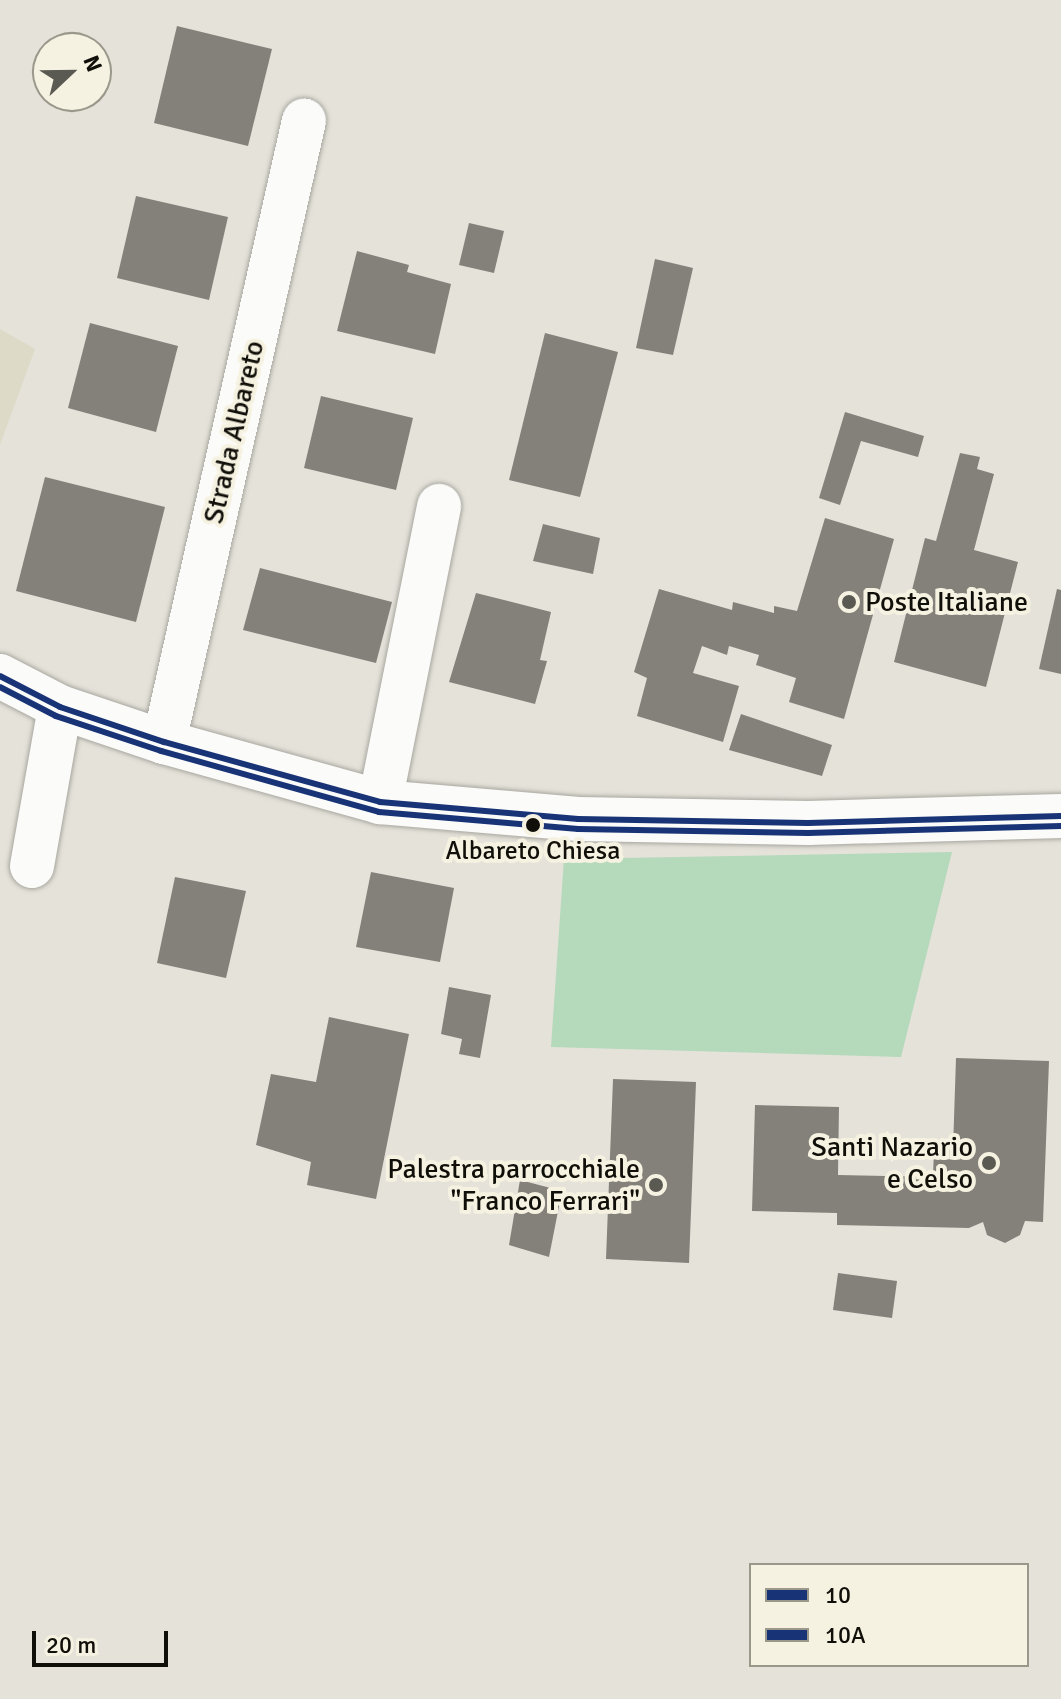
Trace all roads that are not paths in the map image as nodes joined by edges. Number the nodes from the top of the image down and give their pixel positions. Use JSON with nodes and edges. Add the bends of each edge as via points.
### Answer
{"nodes":[{"id":1,"x":304,"y":121,"type":"dead end"},
{"id":2,"x":439,"y":506,"type":"dead end"},
{"id":3,"x":0,"y":676,"type":"edge"},
{"id":4,"x":60,"y":707,"type":"junction"},
{"id":5,"x":164,"y":742,"type":"junction"},
{"id":6,"x":380,"y":802,"type":"junction"},
{"id":7,"x":1061,"y":816,"type":"edge"},
{"id":8,"x":32,"y":866,"type":"dead end"}],
"edges":[{"from":1,"to":5,"type":"street","name":"Strada Albareto"},
{"from":2,"to":6,"type":"street"},
{"from":3,"to":4,"type":"street"},
{"from":4,"to":5,"type":"street"},
{"from":4,"to":8,"type":"street"},
{"from":5,"to":6,"type":"street"},
{"from":6,"to":7,"type":"street","via":[[578,819],[808,823]]}]}
